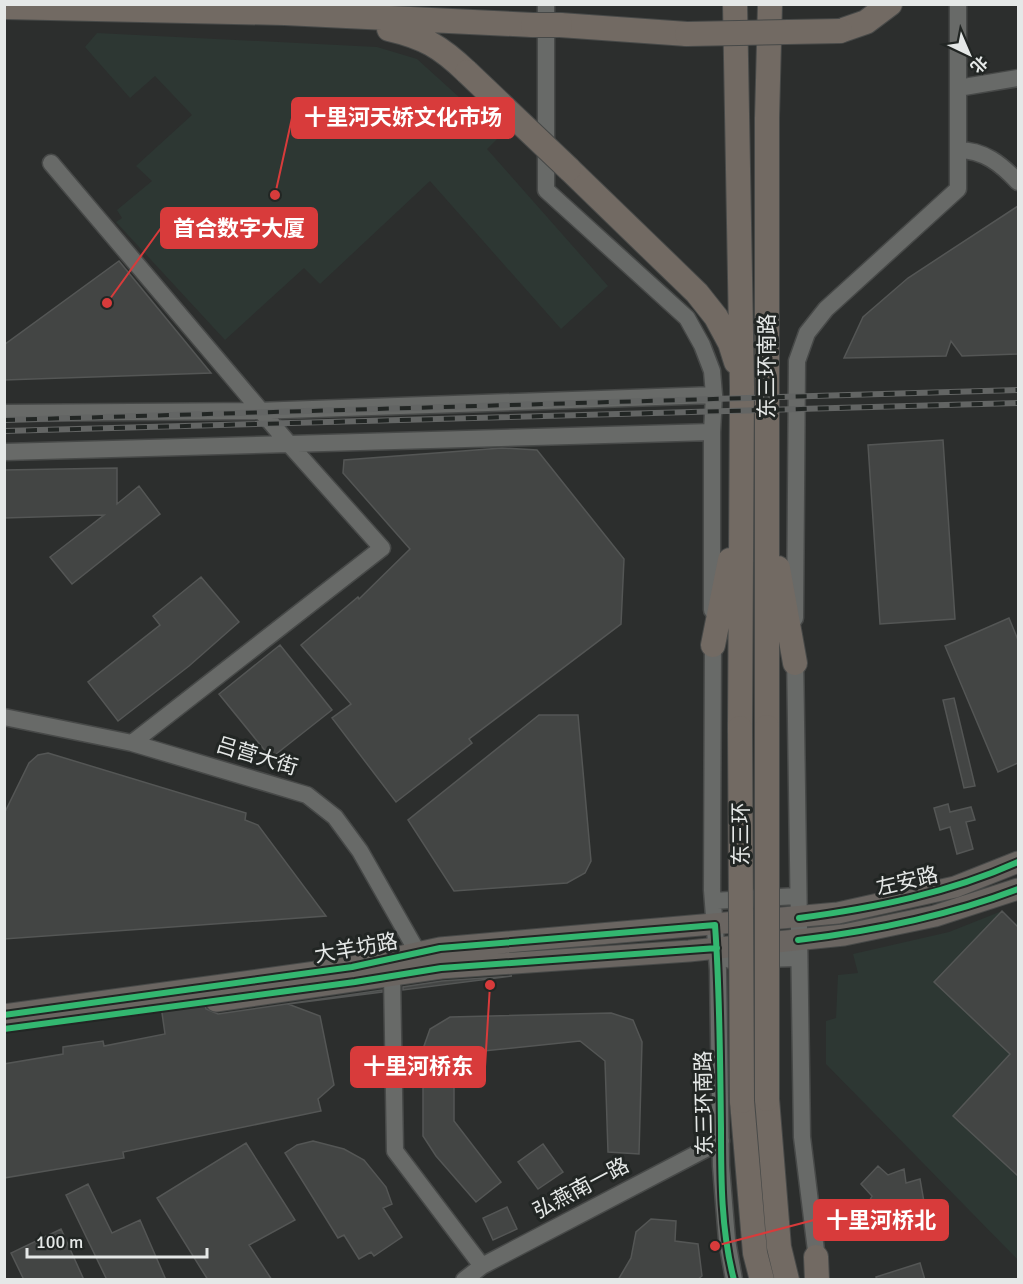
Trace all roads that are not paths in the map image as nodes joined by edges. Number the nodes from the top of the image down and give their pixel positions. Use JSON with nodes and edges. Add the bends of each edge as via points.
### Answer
{"nodes":[{"id":1,"x":546,"y":4,"type":"edge"},
{"id":2,"x":735,"y":4,"type":"edge"},
{"id":3,"x":770,"y":4,"type":"edge"},
{"id":4,"x":890,"y":4,"type":"edge"},
{"id":5,"x":958,"y":4,"type":"edge"},
{"id":6,"x":4,"y":7,"type":"edge"},
{"id":7,"x":285,"y":13,"type":"junction"},
{"id":8,"x":1018,"y":78,"type":"edge"},
{"id":9,"x":958,"y":88,"type":"junction"},
{"id":10,"x":958,"y":150,"type":"junction"},
{"id":11,"x":51,"y":163,"type":"dead end"},
{"id":12,"x":1018,"y":183,"type":"edge"},
{"id":13,"x":742,"y":387,"type":"junction"},
{"id":14,"x":714,"y":395,"type":"junction"},
{"id":15,"x":263,"y":411,"type":"junction"},
{"id":16,"x":4,"y":413,"type":"edge"},
{"id":17,"x":712,"y":432,"type":"junction"},
{"id":18,"x":289,"y":444,"type":"junction"},
{"id":19,"x":4,"y":452,"type":"edge"},
{"id":20,"x":767,"y":505,"type":"junction"},
{"id":21,"x":740,"y":507,"type":"junction"},
{"id":22,"x":713,"y":645,"type":"junction"},
{"id":23,"x":795,"y":663,"type":"junction"},
{"id":24,"x":4,"y":717,"type":"edge"},
{"id":25,"x":767,"y":727,"type":"joint"},
{"id":26,"x":132,"y":742,"type":"junction"},
{"id":27,"x":1018,"y":862,"type":"edge"},
{"id":28,"x":1018,"y":889,"type":"edge"},
{"id":29,"x":797,"y":896,"type":"junction"},
{"id":30,"x":713,"y":901,"type":"junction"},
{"id":31,"x":799,"y":918,"type":"junction"},
{"id":32,"x":715,"y":925,"type":"junction"},
{"id":33,"x":798,"y":949,"type":"junction"},
{"id":34,"x":418,"y":953,"type":"junction"},
{"id":35,"x":717,"y":954,"type":"junction"},
{"id":36,"x":392,"y":976,"type":"junction"},
{"id":37,"x":4,"y":1015,"type":"edge"},
{"id":38,"x":4,"y":1029,"type":"edge"},
{"id":39,"x":721,"y":1141,"type":"junction"},
{"id":40,"x":482,"y":1266,"type":"junction"},
{"id":41,"x":818,"y":1272,"type":"edge"},
{"id":42,"x":464,"y":1280,"type":"edge"},
{"id":43,"x":734,"y":1280,"type":"edge"},
{"id":44,"x":762,"y":1280,"type":"edge"},
{"id":45,"x":787,"y":1280,"type":"edge"}],
"edges":[{"from":1,"to":14,"type":"street","name":"东三环南路","via":[[546,190],[687,318],[712,371]]},
{"from":2,"to":13,"type":"highway","name":"东三环南路"},
{"from":3,"to":20,"type":"highway","name":"东三环南路","via":[[766,118]]},
{"from":4,"to":7,"type":"highway","bridge":true,"via":[[866,22],[840,30],[687,34]]},
{"from":5,"to":9,"type":"street"},
{"from":6,"to":7,"type":"highway"},
{"from":7,"to":13,"type":"highway","bridge":true,"via":[[390,29],[424,38],[448,54],[696,293],[716,317],[730,343]]},
{"from":8,"to":9,"type":"street"},
{"from":9,"to":10,"type":"street"},
{"from":10,"to":12,"type":"street","via":[[974,150],[1003,166]]},
{"from":10,"to":23,"type":"street","via":[[958,189],[826,309],[807,333],[797,361]]},
{"from":11,"to":15,"type":"street"},
{"from":13,"to":21,"type":"highway","name":"东三环"},
{"from":14,"to":15,"type":"street"},
{"from":14,"to":17,"type":"street","name":"东三环南路"},
{"from":15,"to":16,"type":"street"},
{"from":15,"to":18,"type":"street"},
{"from":17,"to":18,"type":"street"},
{"from":17,"to":22,"type":"street","name":"东三环南路"},
{"from":18,"to":19,"type":"street"},
{"from":18,"to":26,"type":"street","via":[[382,548]]},
{"from":20,"to":23,"type":"highway"},
{"from":20,"to":25,"type":"highway","name":"东三环南路"},
{"from":21,"to":22,"type":"highway"},
{"from":21,"to":44,"type":"highway","name":"东三环","bridge":true,"via":[[742,1101],[755,1253]]},
{"from":22,"to":30,"type":"street","name":"东三环南路"},
{"from":23,"to":29,"type":"street"},
{"from":24,"to":26,"type":"street","name":"吕营大街"},
{"from":25,"to":45,"type":"highway","name":"东三环","bridge":true,"via":[[767,1099],[779,1247]]},
{"from":26,"to":34,"type":"street","name":"吕营大街","via":[[317,801],[335,817],[360,851]]},
{"from":27,"to":31,"type":"main road","name":"左安路","via":[[955,887]]},
{"from":28,"to":33,"type":"main road","name":"左安路","via":[[935,916]]},
{"from":29,"to":30,"type":"street"},
{"from":29,"to":31,"type":"street"},
{"from":30,"to":32,"type":"street","name":"东三环南路"},
{"from":31,"to":32,"type":"main road","name":"左安路"},
{"from":31,"to":33,"type":"street"},
{"from":32,"to":34,"type":"main road","name":"大羊坊路"},
{"from":32,"to":35,"type":"street","name":"东三环南路"},
{"from":33,"to":35,"type":"main road","name":"左安路"},
{"from":33,"to":41,"type":"street","via":[[802,1137]]},
{"from":34,"to":37,"type":"main road","name":"大羊坊路","via":[[352,967]]},
{"from":35,"to":36,"type":"main road","name":"大羊坊路","via":[[441,968]]},
{"from":35,"to":39,"type":"street","name":"东三环南路"},
{"from":36,"to":38,"type":"main road","name":"大羊坊路"},
{"from":36,"to":40,"type":"street","via":[[395,1151]]},
{"from":39,"to":40,"type":"street","name":"弘燕南一路"},
{"from":39,"to":43,"type":"street","name":"东三环南路","via":[[727,1240]]},
{"from":40,"to":42,"type":"street","name":"弘燕南一路"}]}
